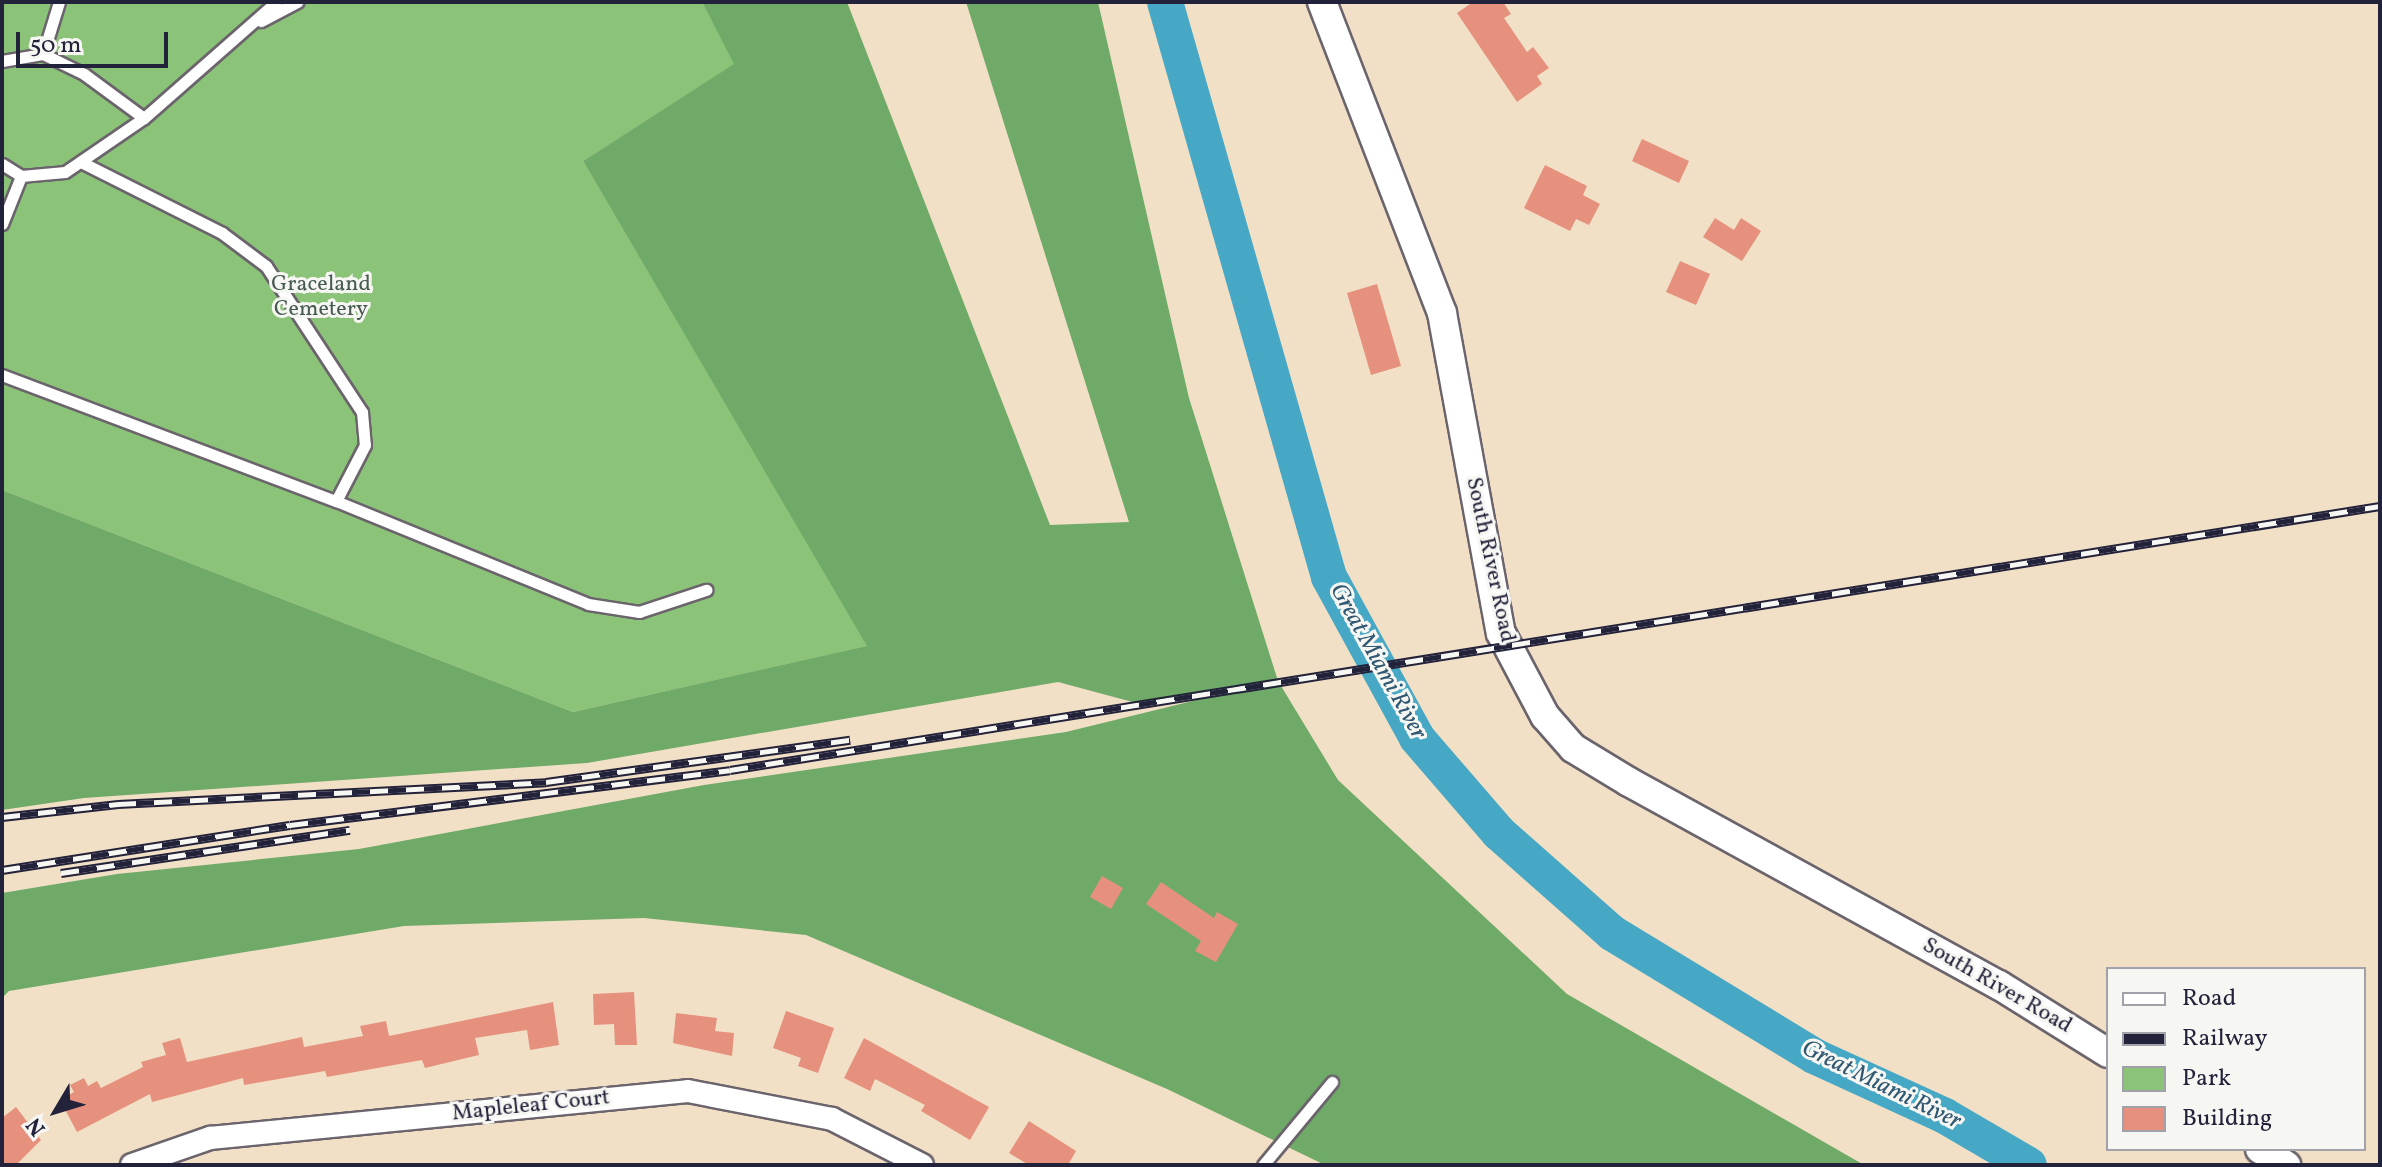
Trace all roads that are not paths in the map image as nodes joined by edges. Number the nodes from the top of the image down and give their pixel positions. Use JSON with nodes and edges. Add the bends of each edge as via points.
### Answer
{"nodes":[{"id":1,"x":59,"y":2,"type":"edge"},
{"id":2,"x":276,"y":2,"type":"edge"},
{"id":3,"x":297,"y":2,"type":"edge"},
{"id":4,"x":1322,"y":2,"type":"edge"},
{"id":5,"x":243,"y":31,"type":"junction"},
{"id":6,"x":43,"y":54,"type":"junction"},
{"id":7,"x":2,"y":61,"type":"edge"},
{"id":8,"x":144,"y":118,"type":"junction"},
{"id":9,"x":81,"y":162,"type":"junction"},
{"id":10,"x":2,"y":164,"type":"edge"},
{"id":11,"x":21,"y":176,"type":"junction"},
{"id":12,"x":2,"y":224,"type":"edge"},
{"id":13,"x":2,"y":375,"type":"edge"},
{"id":14,"x":336,"y":501,"type":"junction"},
{"id":15,"x":706,"y":590,"type":"dead end"},
{"id":16,"x":2106,"y":1052,"type":"edge"},
{"id":17,"x":1332,"y":1082,"type":"dead end"},
{"id":18,"x":2263,"y":1151,"type":"edge"},
{"id":19,"x":138,"y":1164,"type":"edge"},
{"id":20,"x":922,"y":1165,"type":"edge"},
{"id":21,"x":1263,"y":1165,"type":"edge"},
{"id":22,"x":2286,"y":1165,"type":"edge"}],
"edges":[{"from":1,"to":6,"type":"lane"},
{"from":2,"to":5,"type":"lane"},
{"from":3,"to":5,"type":"lane"},
{"from":4,"to":16,"type":"street","name":"South River Road","via":[[1442,313],[1501,633],[1545,716],[1573,748],[1629,782],[1999,985]]},
{"from":5,"to":8,"type":"lane"},
{"from":6,"to":7,"type":"lane"},
{"from":6,"to":8,"type":"lane","via":[[84,74]]},
{"from":8,"to":9,"type":"lane"},
{"from":9,"to":11,"type":"lane","via":[[65,172]]},
{"from":9,"to":14,"type":"lane","via":[[222,233],[266,266],[362,412],[365,445]]},
{"from":10,"to":11,"type":"lane"},
{"from":11,"to":12,"type":"lane"},
{"from":13,"to":14,"type":"lane"},
{"from":14,"to":15,"type":"lane","via":[[588,604],[639,612]]},
{"from":17,"to":21,"type":"lane"},
{"from":18,"to":22,"type":"street"},
{"from":19,"to":20,"type":"street","name":"Mapleleaf Court","via":[[210,1138],[688,1091],[832,1119]]}]}
